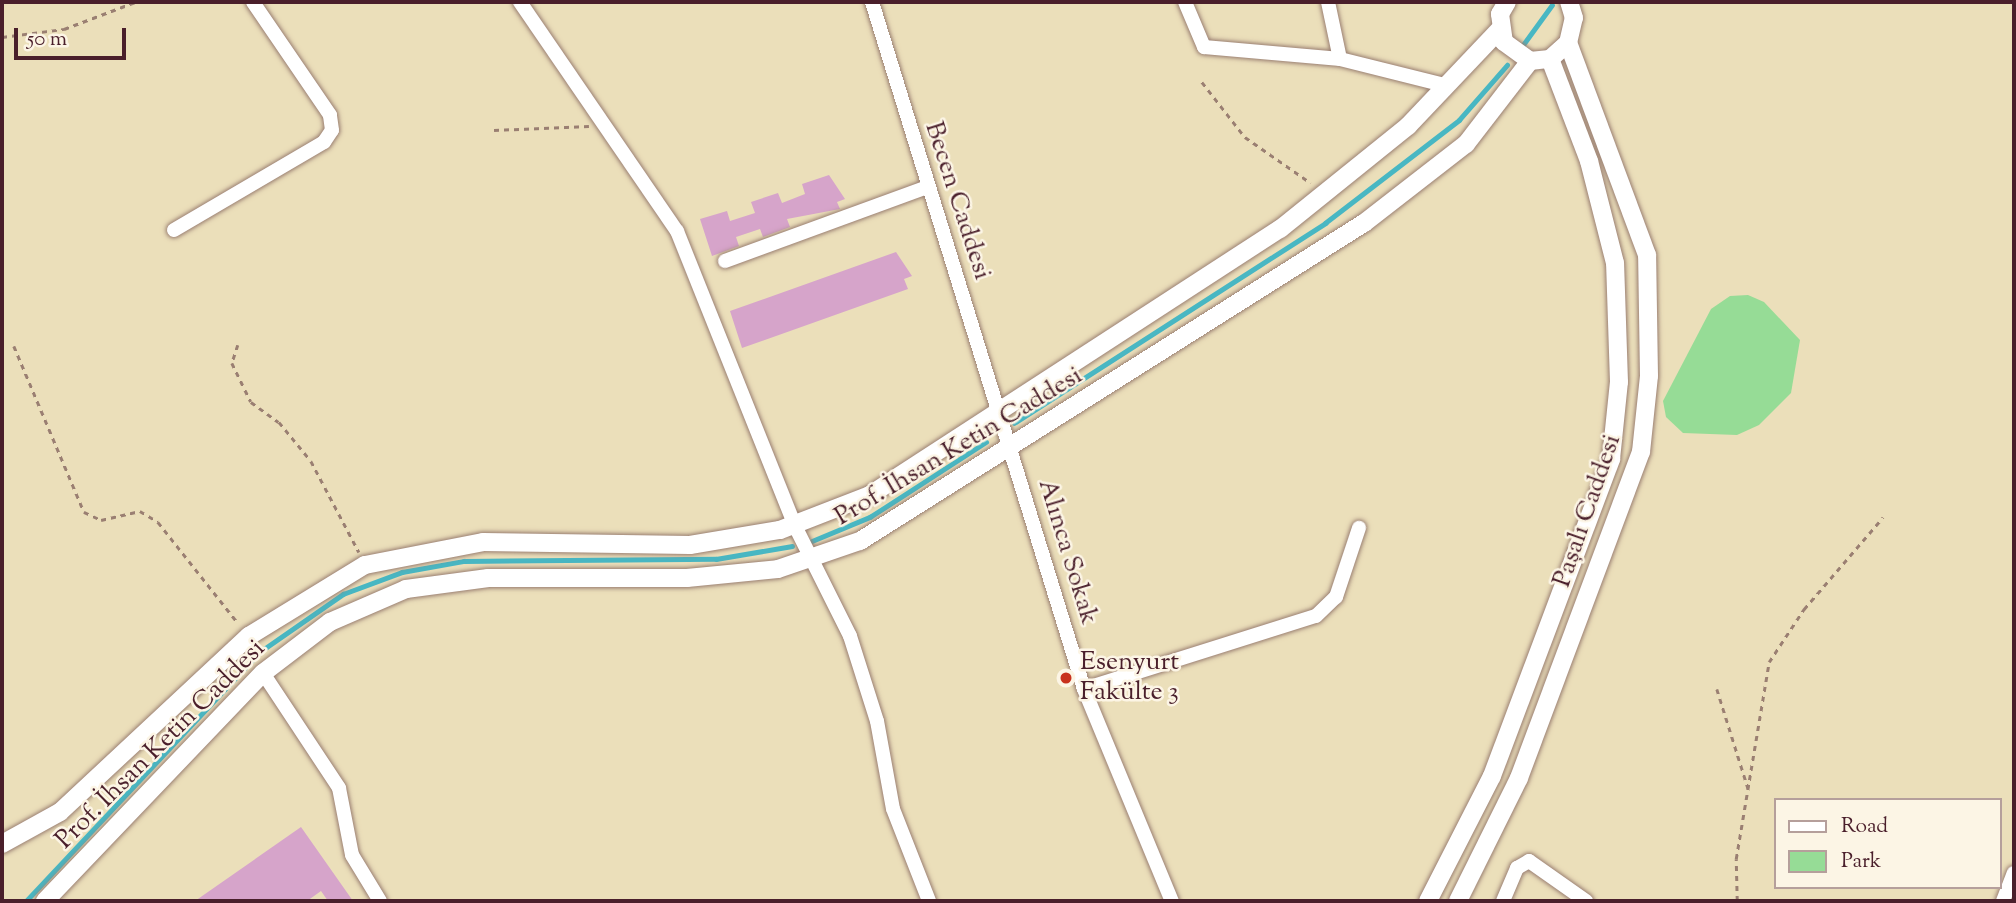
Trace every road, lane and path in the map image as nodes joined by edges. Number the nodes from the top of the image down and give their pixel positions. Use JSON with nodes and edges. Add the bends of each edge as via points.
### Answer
{"nodes":[{"id":1,"x":135,"y":2,"type":"edge"},
{"id":2,"x":254,"y":2,"type":"edge"},
{"id":3,"x":520,"y":2,"type":"edge"},
{"id":4,"x":873,"y":2,"type":"edge"},
{"id":5,"x":1185,"y":2,"type":"edge"},
{"id":6,"x":1328,"y":2,"type":"edge"},
{"id":7,"x":1507,"y":2,"type":"edge"},
{"id":8,"x":1575,"y":7,"type":"edge"},
{"id":9,"x":1500,"y":29,"type":"junction"},
{"id":10,"x":2,"y":37,"type":"edge"},
{"id":11,"x":1568,"y":43,"type":"junction"},
{"id":12,"x":1340,"y":59,"type":"junction"},
{"id":13,"x":1550,"y":59,"type":"junction"},
{"id":14,"x":1530,"y":61,"type":"junction"},
{"id":15,"x":1202,"y":82,"type":"dead end"},
{"id":16,"x":1448,"y":86,"type":"junction"},
{"id":17,"x":604,"y":126,"type":"junction"},
{"id":18,"x":494,"y":130,"type":"dead end"},
{"id":19,"x":927,"y":187,"type":"junction"},
{"id":20,"x":1326,"y":192,"type":"junction"},
{"id":21,"x":174,"y":230,"type":"dead end"},
{"id":22,"x":725,"y":261,"type":"dead end"},
{"id":23,"x":238,"y":345,"type":"dead end"},
{"id":24,"x":14,"y":346,"type":"dead end"},
{"id":25,"x":995,"y":416,"type":"junction"},
{"id":26,"x":1009,"y":452,"type":"junction"},
{"id":27,"x":1883,"y":517,"type":"dead end"},
{"id":28,"x":794,"y":524,"type":"junction"},
{"id":29,"x":1359,"y":528,"type":"dead end"},
{"id":30,"x":810,"y":558,"type":"junction"},
{"id":31,"x":365,"y":565,"type":"junction"},
{"id":32,"x":249,"y":636,"type":"junction"},
{"id":33,"x":264,"y":673,"type":"junction"},
{"id":34,"x":1084,"y":689,"type":"junction"},
{"id":35,"x":1717,"y":689,"type":"dead end"},
{"id":36,"x":1749,"y":791,"type":"junction"},
{"id":37,"x":2,"y":845,"type":"edge"},
{"id":38,"x":2014,"y":873,"type":"edge"},
{"id":39,"x":45,"y":901,"type":"edge"},
{"id":40,"x":380,"y":901,"type":"edge"},
{"id":41,"x":929,"y":901,"type":"edge"},
{"id":42,"x":1172,"y":901,"type":"edge"},
{"id":43,"x":1428,"y":901,"type":"edge"},
{"id":44,"x":1458,"y":901,"type":"edge"},
{"id":45,"x":1503,"y":901,"type":"edge"},
{"id":46,"x":1586,"y":901,"type":"edge"},
{"id":47,"x":1737,"y":901,"type":"edge"},
{"id":48,"x":2003,"y":901,"type":"edge"}],
"edges":[{"from":1,"to":10,"type":"path","via":[[64,29]]},
{"from":2,"to":21,"type":"street","via":[[330,115],[332,130],[324,142]]},
{"from":3,"to":17,"type":"street"},
{"from":4,"to":19,"type":"street","name":"Becen Caddesi"},
{"from":5,"to":12,"type":"street","via":[[1204,47]]},
{"from":6,"to":12,"type":"street"},
{"from":7,"to":9,"type":"street"},
{"from":8,"to":11,"type":"street"},
{"from":9,"to":14,"type":"street","via":[[1504,42]]},
{"from":9,"to":16,"type":"street","name":"Prof. İhsan Ketin Caddesi"},
{"from":11,"to":13,"type":"street"},
{"from":11,"to":44,"type":"street","name":"Paşalı Caddesi","via":[[1647,255],[1649,376],[1641,452],[1519,778]]},
{"from":12,"to":16,"type":"street"},
{"from":13,"to":14,"type":"street"},
{"from":13,"to":43,"type":"street","name":"Paşalı Caddesi","via":[[1589,161],[1615,263],[1619,382],[1611,459],[1492,776]]},
{"from":14,"to":26,"type":"street","name":"Prof. İhsan Ketin Caddesi","via":[[1465,144],[1364,223]]},
{"from":15,"to":20,"type":"path","via":[[1257,149]]},
{"from":16,"to":20,"type":"street","name":"Prof. İhsan Ketin Caddesi"},
{"from":17,"to":18,"type":"path"},
{"from":17,"to":28,"type":"street","via":[[677,231]]},
{"from":19,"to":22,"type":"street"},
{"from":19,"to":25,"type":"street","name":"Becen Caddesi"},
{"from":20,"to":25,"type":"street","name":"Prof. İhsan Ketin Caddesi","via":[[1280,229]]},
{"from":23,"to":31,"type":"path","via":[[232,363],[251,402],[279,422],[311,461]]},
{"from":24,"to":32,"type":"path","via":[[84,512],[102,520],[140,511],[158,522]]},
{"from":25,"to":26,"type":"street","name":"Becen Caddesi"},
{"from":25,"to":28,"type":"street","name":"Prof. İhsan Ketin Caddesi","via":[[870,495]]},
{"from":26,"to":30,"type":"street","name":"Prof. İhsan Ketin Caddesi","via":[[860,541]]},
{"from":26,"to":34,"type":"street","name":"Alınca Sokak"},
{"from":27,"to":36,"type":"path","via":[[1797,617],[1769,662]]},
{"from":28,"to":30,"type":"street"},
{"from":28,"to":31,"type":"street","name":"Prof. İhsan Ketin Caddesi","via":[[690,545],[483,542]]},
{"from":29,"to":34,"type":"street","via":[[1336,597],[1317,616]]},
{"from":30,"to":33,"type":"street","name":"Prof. İhsan Ketin Caddesi","via":[[778,569],[687,578],[488,578],[406,589],[330,622]]},
{"from":30,"to":41,"type":"street","via":[[850,636],[877,721],[892,809]]},
{"from":31,"to":32,"type":"street","name":"Prof. İhsan Ketin Caddesi"},
{"from":32,"to":37,"type":"street","name":"Prof. İhsan Ketin Caddesi","via":[[60,812]]},
{"from":33,"to":39,"type":"street","name":"Prof. İhsan Ketin Caddesi"},
{"from":33,"to":40,"type":"street","via":[[339,788],[352,855]]},
{"from":34,"to":42,"type":"street","name":"Alınca Sokak"},
{"from":35,"to":36,"type":"path"},
{"from":36,"to":47,"type":"path","via":[[1736,859]]},
{"from":38,"to":48,"type":"street"},
{"from":45,"to":46,"type":"street","via":[[1517,868],[1530,861]]}]}
